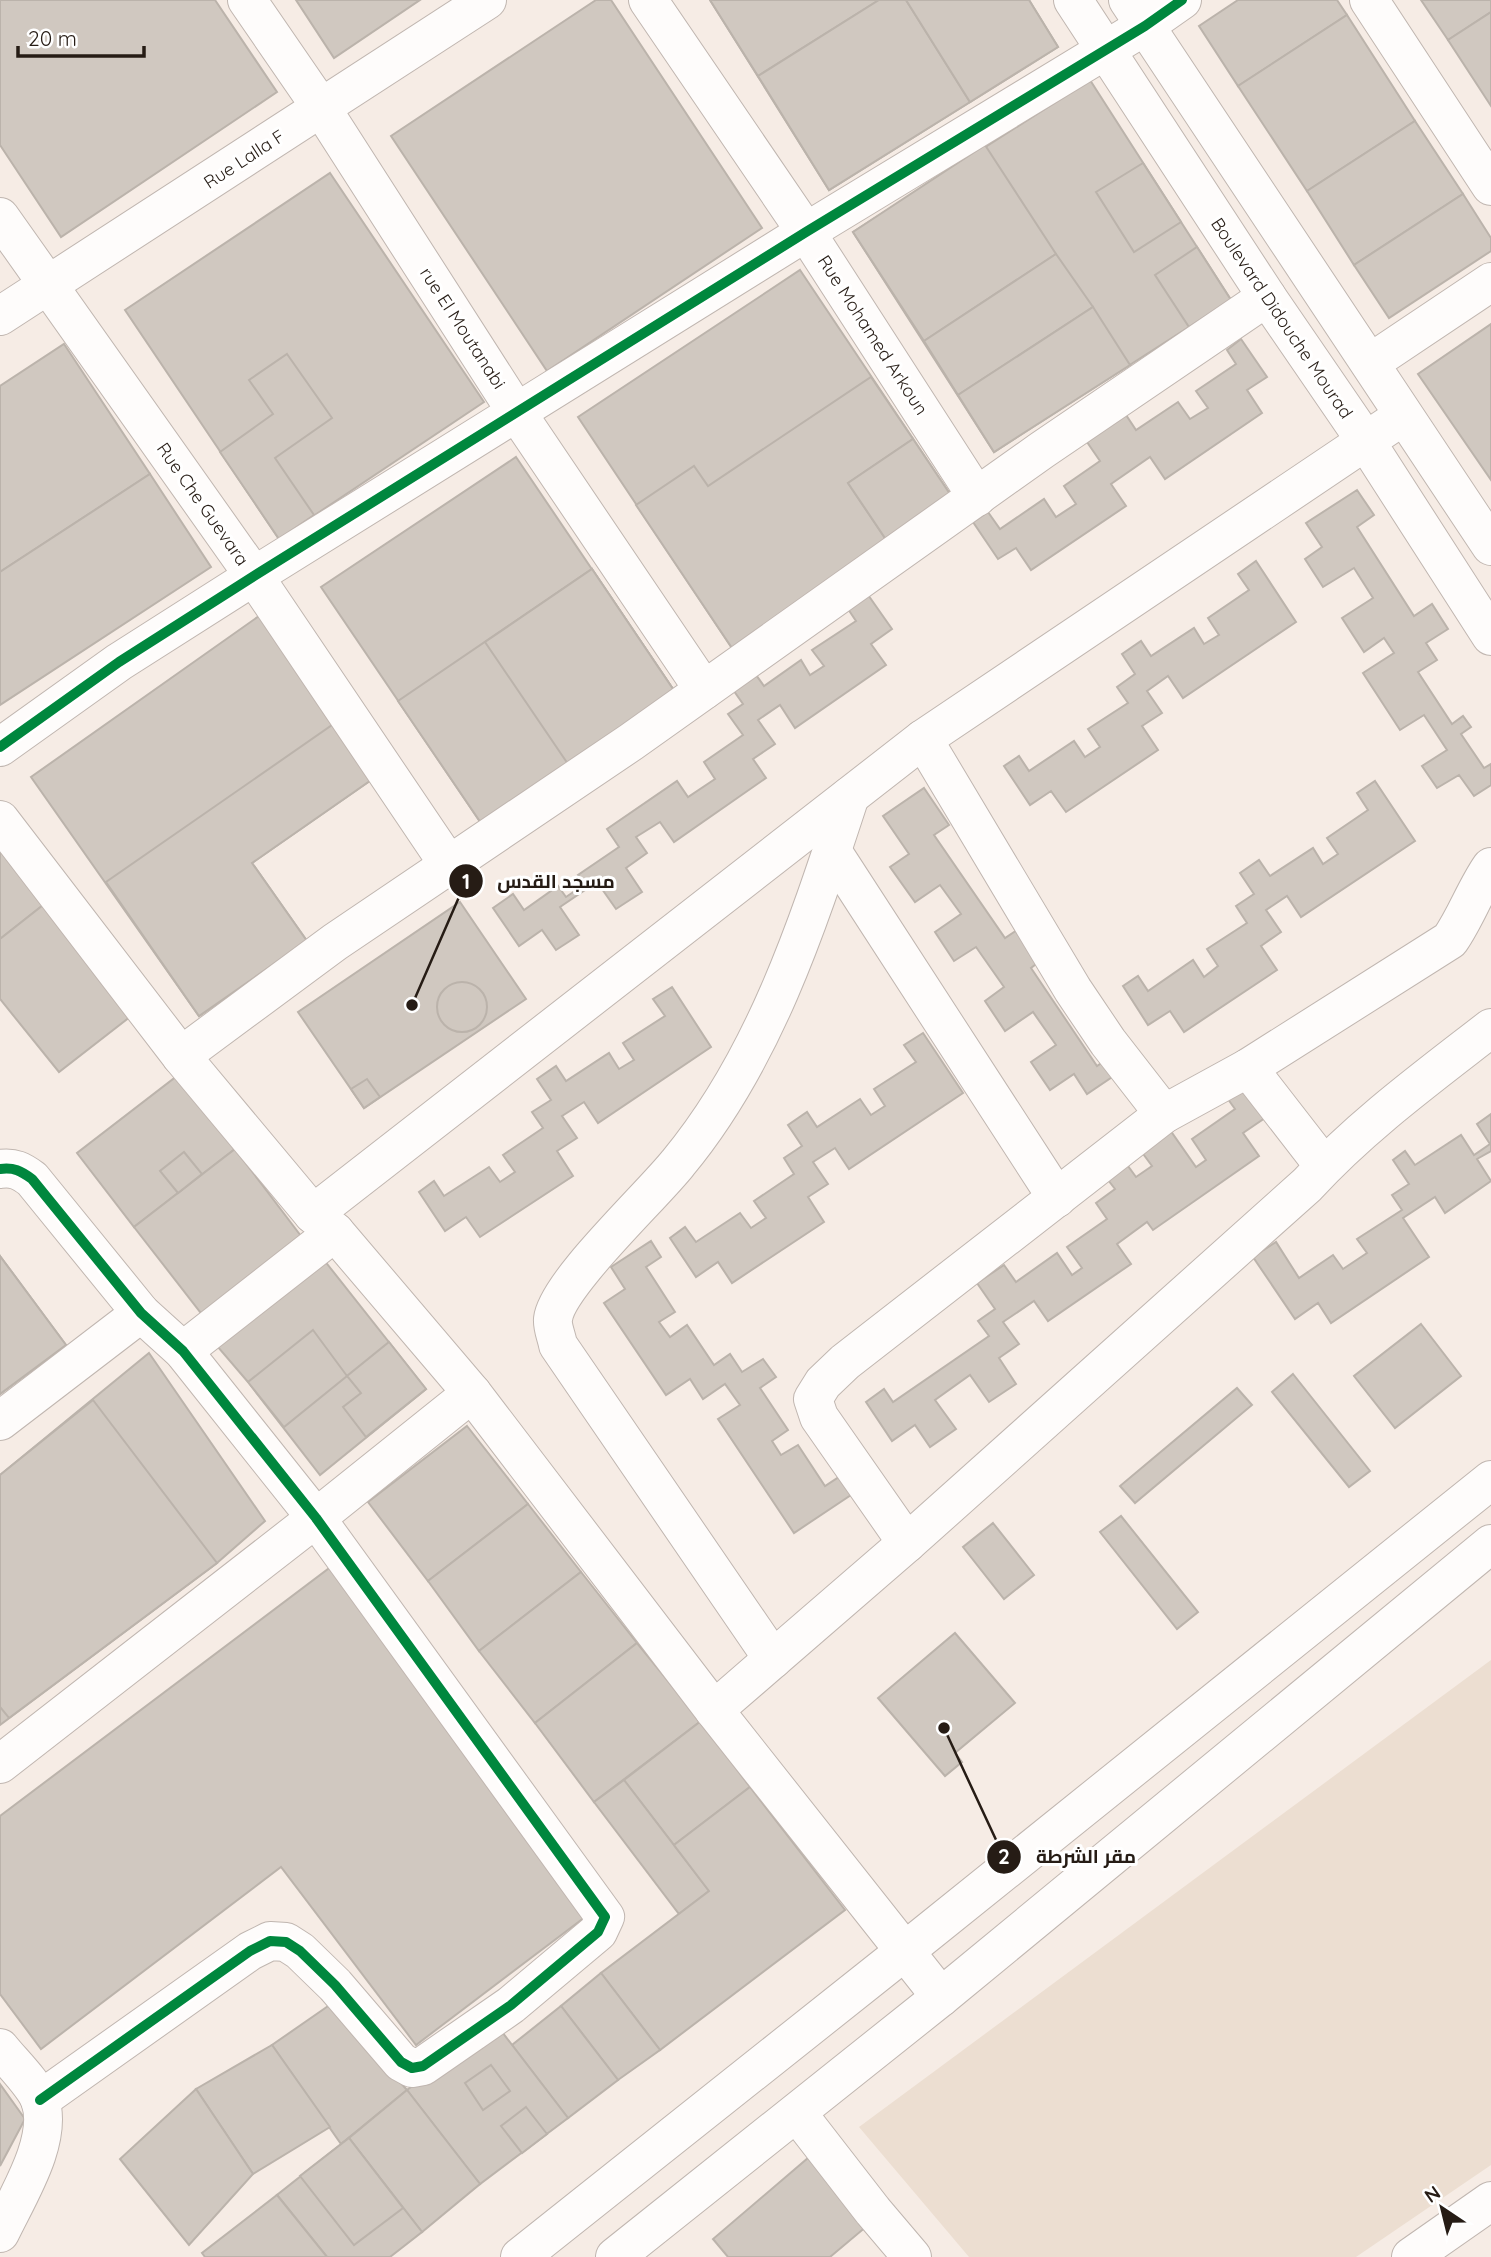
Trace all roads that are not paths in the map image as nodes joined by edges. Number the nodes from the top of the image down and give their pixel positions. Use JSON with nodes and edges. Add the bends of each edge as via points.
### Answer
{"nodes":[{"id":1,"x":247,"y":0,"type":"edge"},
{"id":2,"x":487,"y":0,"type":"edge"},
{"id":3,"x":648,"y":0,"type":"edge"},
{"id":4,"x":1073,"y":0,"type":"edge"},
{"id":5,"x":1182,"y":0,"type":"edge"},
{"id":6,"x":1368,"y":0,"type":"edge"},
{"id":7,"x":1136,"y":13,"type":"edge"},
{"id":8,"x":1106,"y":50,"type":"junction"},
{"id":9,"x":322,"y":109,"type":"junction"},
{"id":10,"x":1491,"y":186,"type":"edge"},
{"id":11,"x":0,"y":216,"type":"edge"},
{"id":12,"x":806,"y":232,"type":"junction"},
{"id":13,"x":1491,"y":282,"type":"edge"},
{"id":14,"x":48,"y":285,"type":"junction"},
{"id":15,"x":1267,"y":297,"type":"junction"},
{"id":16,"x":0,"y":316,"type":"edge"},
{"id":17,"x":1370,"y":363,"type":"junction"},
{"id":18,"x":517,"y":413,"type":"junction"},
{"id":19,"x":1404,"y":416,"type":"junction"},
{"id":20,"x":1365,"y":440,"type":"junction"},
{"id":21,"x":977,"y":497,"type":"junction"},
{"id":22,"x":1491,"y":546,"type":"edge"},
{"id":23,"x":254,"y":576,"type":"junction"},
{"id":24,"x":1491,"y":636,"type":"edge"},
{"id":25,"x":704,"y":690,"type":"junction"},
{"id":26,"x":922,"y":739,"type":"junction"},
{"id":27,"x":0,"y":747,"type":"edge"},
{"id":28,"x":850,"y":796,"type":"junction"},
{"id":29,"x":0,"y":820,"type":"edge"},
{"id":30,"x":832,"y":851,"type":"junction"},
{"id":31,"x":449,"y":865,"type":"junction"},
{"id":32,"x":1491,"y":867,"type":"edge"},
{"id":33,"x":1491,"y":1028,"type":"edge"},
{"id":34,"x":181,"y":1056,"type":"junction"},
{"id":35,"x":1248,"y":1068,"type":"junction"},
{"id":36,"x":1164,"y":1114,"type":"junction"},
{"id":37,"x":1324,"y":1166,"type":"junction"},
{"id":38,"x":0,"y":1169,"type":"edge"},
{"id":39,"x":1057,"y":1198,"type":"junction"},
{"id":40,"x":324,"y":1223,"type":"junction"},
{"id":41,"x":141,"y":1313,"type":"junction"},
{"id":42,"x":183,"y":1351,"type":"junction"},
{"id":43,"x":472,"y":1393,"type":"junction"},
{"id":44,"x":0,"y":1421,"type":"edge"},
{"id":45,"x":1491,"y":1480,"type":"edge"},
{"id":46,"x":316,"y":1518,"type":"junction"},
{"id":47,"x":907,"y":1543,"type":"junction"},
{"id":48,"x":1491,"y":1544,"type":"edge"},
{"id":49,"x":773,"y":1659,"type":"junction"},
{"id":50,"x":714,"y":1710,"type":"junction"},
{"id":51,"x":0,"y":1764,"type":"edge"},
{"id":52,"x":905,"y":1951,"type":"junction"},
{"id":53,"x":941,"y":1997,"type":"junction"},
{"id":54,"x":0,"y":2048,"type":"edge"},
{"id":55,"x":40,"y":2100,"type":"junction"},
{"id":56,"x":797,"y":2113,"type":"junction"},
{"id":57,"x":1491,"y":2202,"type":"edge"},
{"id":58,"x":0,"y":2233,"type":"edge"},
{"id":59,"x":520,"y":2257,"type":"edge"},
{"id":60,"x":615,"y":2257,"type":"edge"},
{"id":61,"x":912,"y":2257,"type":"edge"},
{"id":62,"x":1411,"y":2257,"type":"edge"}],
"edges":[{"from":1,"to":9,"type":"street","name":"rue El Moutanabi"},
{"from":2,"to":9,"type":"street","name":"Rue Lalla F"},
{"from":3,"to":12,"type":"street","name":"Rue Mohamed Arkoun"},
{"from":4,"to":8,"type":"street","name":"Boulevard Didouche Mourad"},
{"from":5,"to":7,"type":"street"},
{"from":6,"to":10,"type":"street"},
{"from":7,"to":8,"type":"street"},
{"from":7,"to":17,"type":"street"},
{"from":8,"to":12,"type":"street"},
{"from":8,"to":15,"type":"street","name":"Boulevard Didouche Mourad"},
{"from":9,"to":14,"type":"street","name":"Rue Lalla F"},
{"from":9,"to":18,"type":"street","name":"rue El Moutanabi"},
{"from":11,"to":14,"type":"street","name":"Rue Che Guevara"},
{"from":12,"to":18,"type":"street"},
{"from":12,"to":21,"type":"street","name":"Rue Mohamed Arkoun"},
{"from":13,"to":17,"type":"street"},
{"from":14,"to":16,"type":"street","name":"Rue Lalla F"},
{"from":14,"to":23,"type":"street","name":"Rue Che Guevara"},
{"from":15,"to":20,"type":"street","name":"Boulevard Didouche Mourad"},
{"from":15,"to":21,"type":"street"},
{"from":17,"to":19,"type":"street"},
{"from":18,"to":23,"type":"street"},
{"from":18,"to":25,"type":"street","name":"rue El Moutanabi"},
{"from":19,"to":20,"type":"street"},
{"from":19,"to":22,"type":"street"},
{"from":20,"to":24,"type":"street","name":"Boulevard Didouche Mourad"},
{"from":20,"to":26,"type":"street"},
{"from":21,"to":25,"type":"street"},
{"from":23,"to":27,"type":"street","via":[[119,662]]},
{"from":23,"to":31,"type":"street","name":"Rue Che Guevara"},
{"from":25,"to":31,"type":"street"},
{"from":26,"to":28,"type":"street"},
{"from":26,"to":36,"type":"street","via":[[1073,990]]},
{"from":28,"to":30,"type":"street"},
{"from":28,"to":40,"type":"street"},
{"from":29,"to":34,"type":"street"},
{"from":30,"to":39,"type":"street"},
{"from":30,"to":49,"type":"street","via":[[785,976],[724,1101],[679,1163],[581,1270],[552,1321],[558,1345]]},
{"from":31,"to":34,"type":"street"},
{"from":32,"to":35,"type":"street","via":[[1450,940]]},
{"from":33,"to":37,"type":"street"},
{"from":34,"to":40,"type":"street"},
{"from":35,"to":36,"type":"street"},
{"from":35,"to":37,"type":"street"},
{"from":36,"to":39,"type":"street"},
{"from":37,"to":47,"type":"street"},
{"from":38,"to":41,"type":"street","via":[[21,1170],[32,1179]]},
{"from":39,"to":47,"type":"street","via":[[845,1362],[813,1399],[819,1417]]},
{"from":40,"to":42,"type":"street"},
{"from":40,"to":43,"type":"street"},
{"from":41,"to":42,"type":"street"},
{"from":41,"to":44,"type":"street"},
{"from":42,"to":46,"type":"street"},
{"from":43,"to":46,"type":"street"},
{"from":43,"to":50,"type":"street"},
{"from":45,"to":52,"type":"street"},
{"from":46,"to":51,"type":"street"},
{"from":46,"to":55,"type":"street","via":[[601,1909],[604,1922],[512,2005],[423,2066],[412,2068],[401,2062],[300,1951],[286,1942],[270,1941]]},
{"from":47,"to":49,"type":"street"},
{"from":48,"to":53,"type":"street"},
{"from":49,"to":50,"type":"street"},
{"from":50,"to":52,"type":"street"},
{"from":52,"to":53,"type":"street"},
{"from":52,"to":59,"type":"street"},
{"from":53,"to":56,"type":"street"},
{"from":54,"to":55,"type":"street"},
{"from":55,"to":58,"type":"street","via":[[43,2126],[39,2149]]},
{"from":56,"to":60,"type":"street"},
{"from":56,"to":61,"type":"street"},
{"from":57,"to":62,"type":"street"}]}
